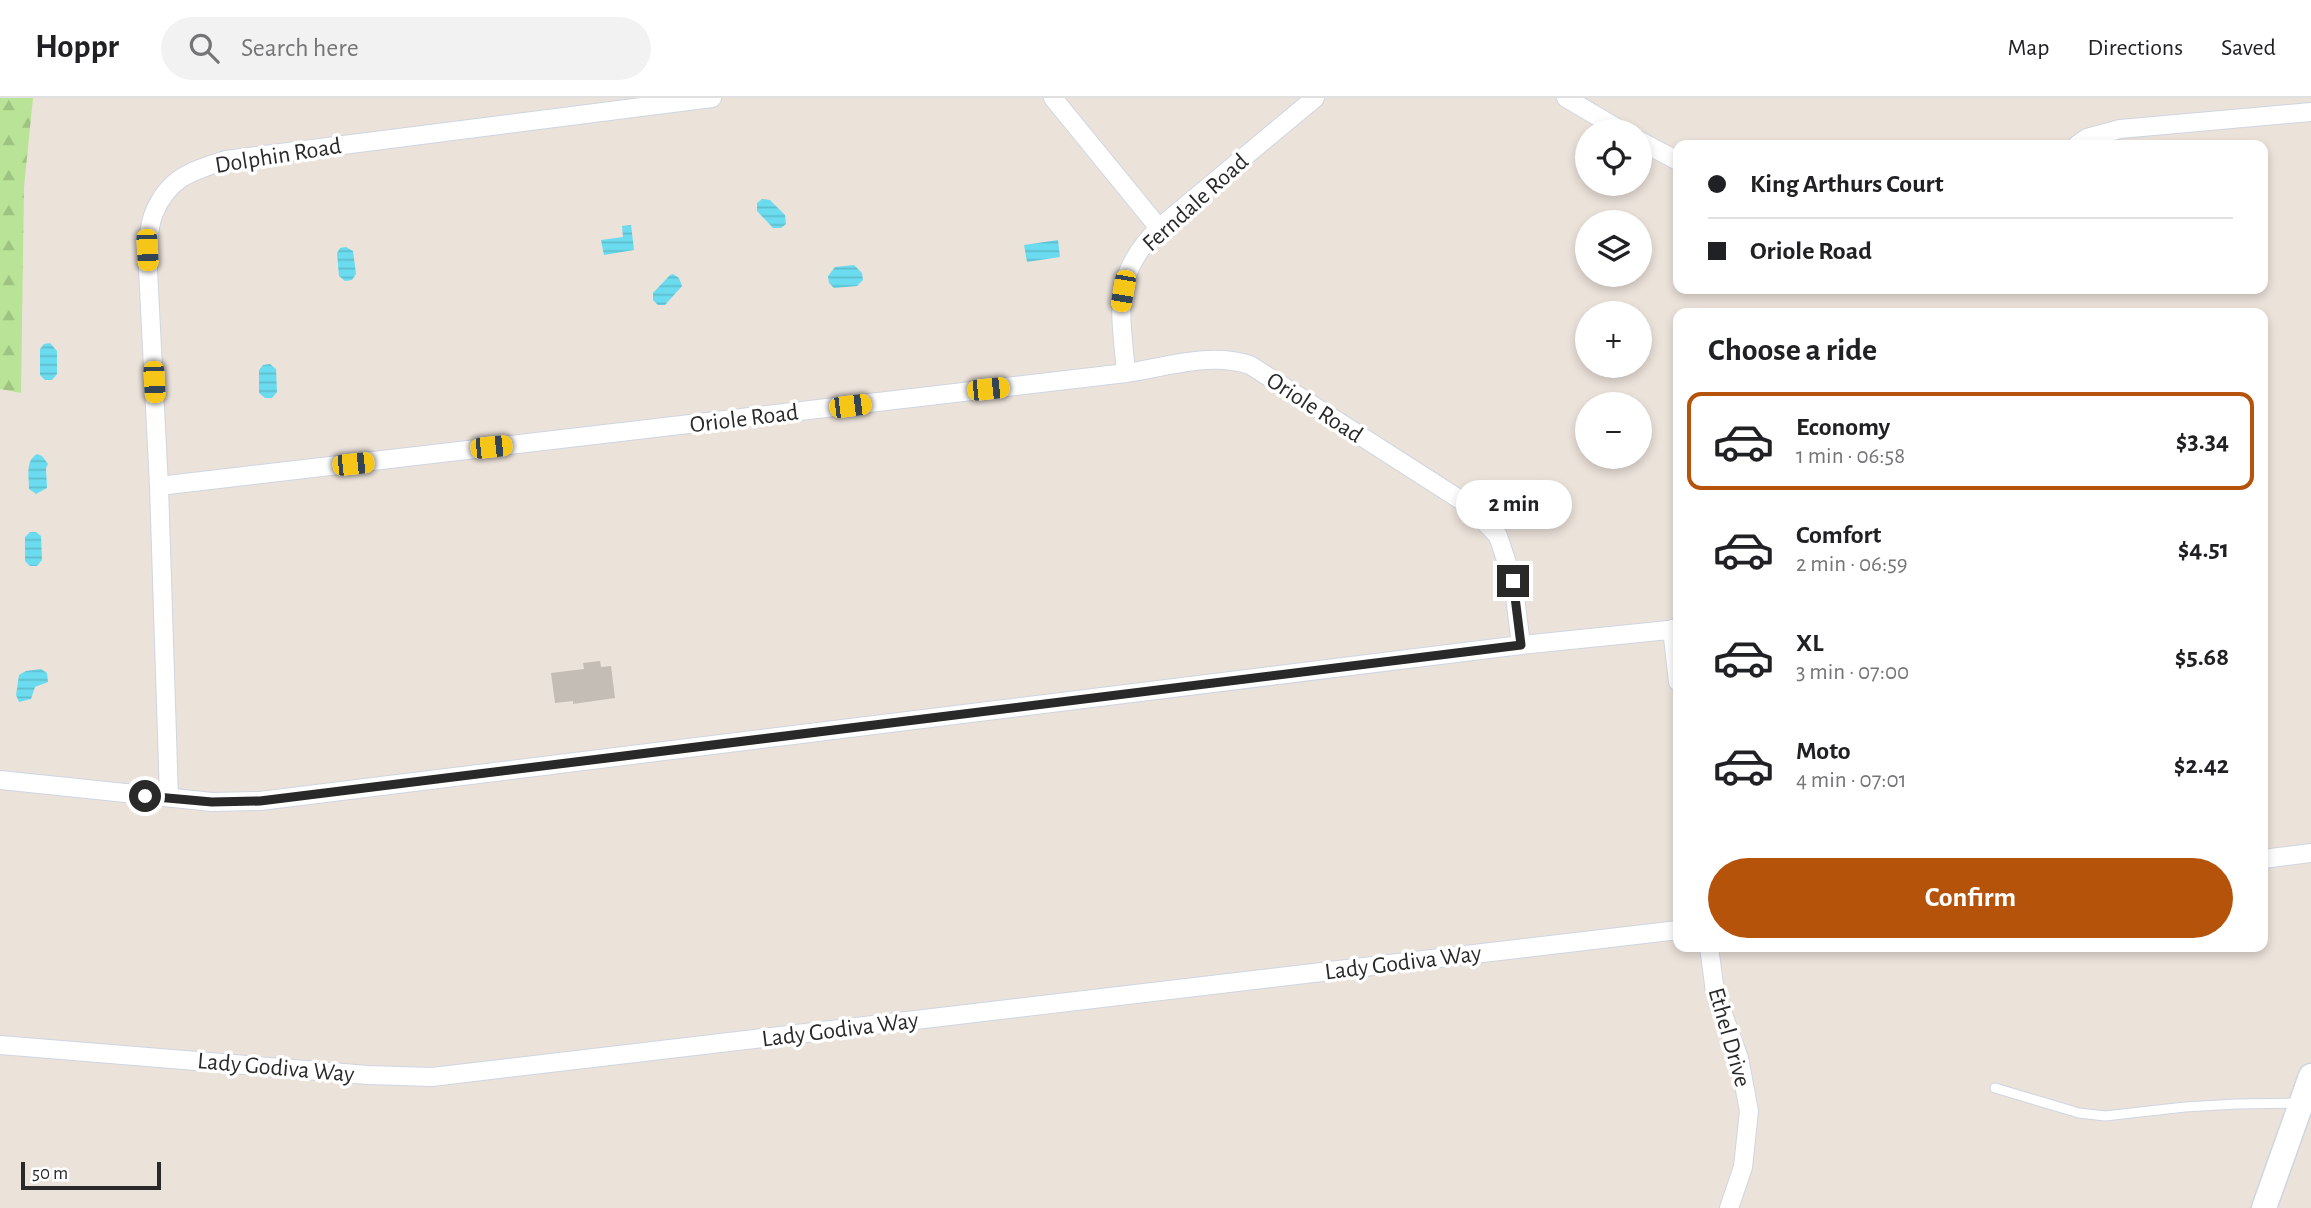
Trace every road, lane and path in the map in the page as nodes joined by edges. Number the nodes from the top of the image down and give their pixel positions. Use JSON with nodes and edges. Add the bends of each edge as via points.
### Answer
{"nodes":[{"id":1,"x":712,"y":98,"type":"edge"},
{"id":2,"x":1053,"y":98,"type":"edge"},
{"id":3,"x":1315,"y":98,"type":"edge"},
{"id":4,"x":1566,"y":98,"type":"edge"},
{"id":5,"x":2311,"y":112,"type":"edge"},
{"id":6,"x":1602,"y":119,"type":"edge"},
{"id":7,"x":2084,"y":140,"type":"edge"},
{"id":8,"x":1652,"y":147,"type":"edge"},
{"id":9,"x":1673,"y":158,"type":"edge"},
{"id":10,"x":1158,"y":228,"type":"junction"},
{"id":11,"x":1126,"y":373,"type":"junction"},
{"id":12,"x":159,"y":486,"type":"junction"},
{"id":13,"x":1673,"y":629,"type":"edge"},
{"id":14,"x":1521,"y":645,"type":"junction"},
{"id":15,"x":0,"y":780,"type":"edge"},
{"id":16,"x":169,"y":798,"type":"junction"},
{"id":17,"x":2311,"y":853,"type":"edge"},
{"id":18,"x":2268,"y":858,"type":"edge"},
{"id":19,"x":1673,"y":931,"type":"edge"},
{"id":20,"x":1710,"y":952,"type":"edge"},
{"id":21,"x":0,"y":1045,"type":"edge"},
{"id":22,"x":2311,"y":1076,"type":"edge"},
{"id":23,"x":1995,"y":1088,"type":"dead end"},
{"id":24,"x":2302,"y":1103,"type":"junction"},
{"id":25,"x":1729,"y":1208,"type":"edge"},
{"id":26,"x":2264,"y":1208,"type":"edge"}],
"edges":[{"from":1,"to":12,"type":"street","name":"Dolphin Road","via":[[226,160],[172,184],[153,214],[147,250]]},
{"from":2,"to":10,"type":"street"},
{"from":3,"to":10,"type":"street","name":"Ferndale Road"},
{"from":4,"to":6,"type":"street"},
{"from":5,"to":7,"type":"street","via":[[2120,128]]},
{"from":8,"to":9,"type":"street"},
{"from":10,"to":11,"type":"street","name":"Ferndale Road","via":[[1140,246],[1126,274],[1120,307]]},
{"from":11,"to":12,"type":"street","name":"Oriole Road"},
{"from":11,"to":14,"type":"street","name":"Oriole Road","via":[[1213,359],[1250,365],[1470,506],[1498,536],[1513,581]]},
{"from":12,"to":16,"type":"street","name":"Dolphin Road"},
{"from":13,"to":14,"type":"street"},
{"from":14,"to":16,"type":"street","via":[[260,801]]},
{"from":15,"to":16,"type":"street"},
{"from":17,"to":18,"type":"street"},
{"from":19,"to":21,"type":"street","name":"Lady Godiva Way","via":[[432,1076],[368,1075]]},
{"from":20,"to":25,"type":"street","name":"Ethel Drive","via":[[1715,992],[1739,1058],[1749,1111],[1743,1167]]},
{"from":22,"to":24,"type":"street"},
{"from":23,"to":24,"type":"lane","via":[[2079,1113],[2105,1116]]},
{"from":24,"to":26,"type":"street"}]}
